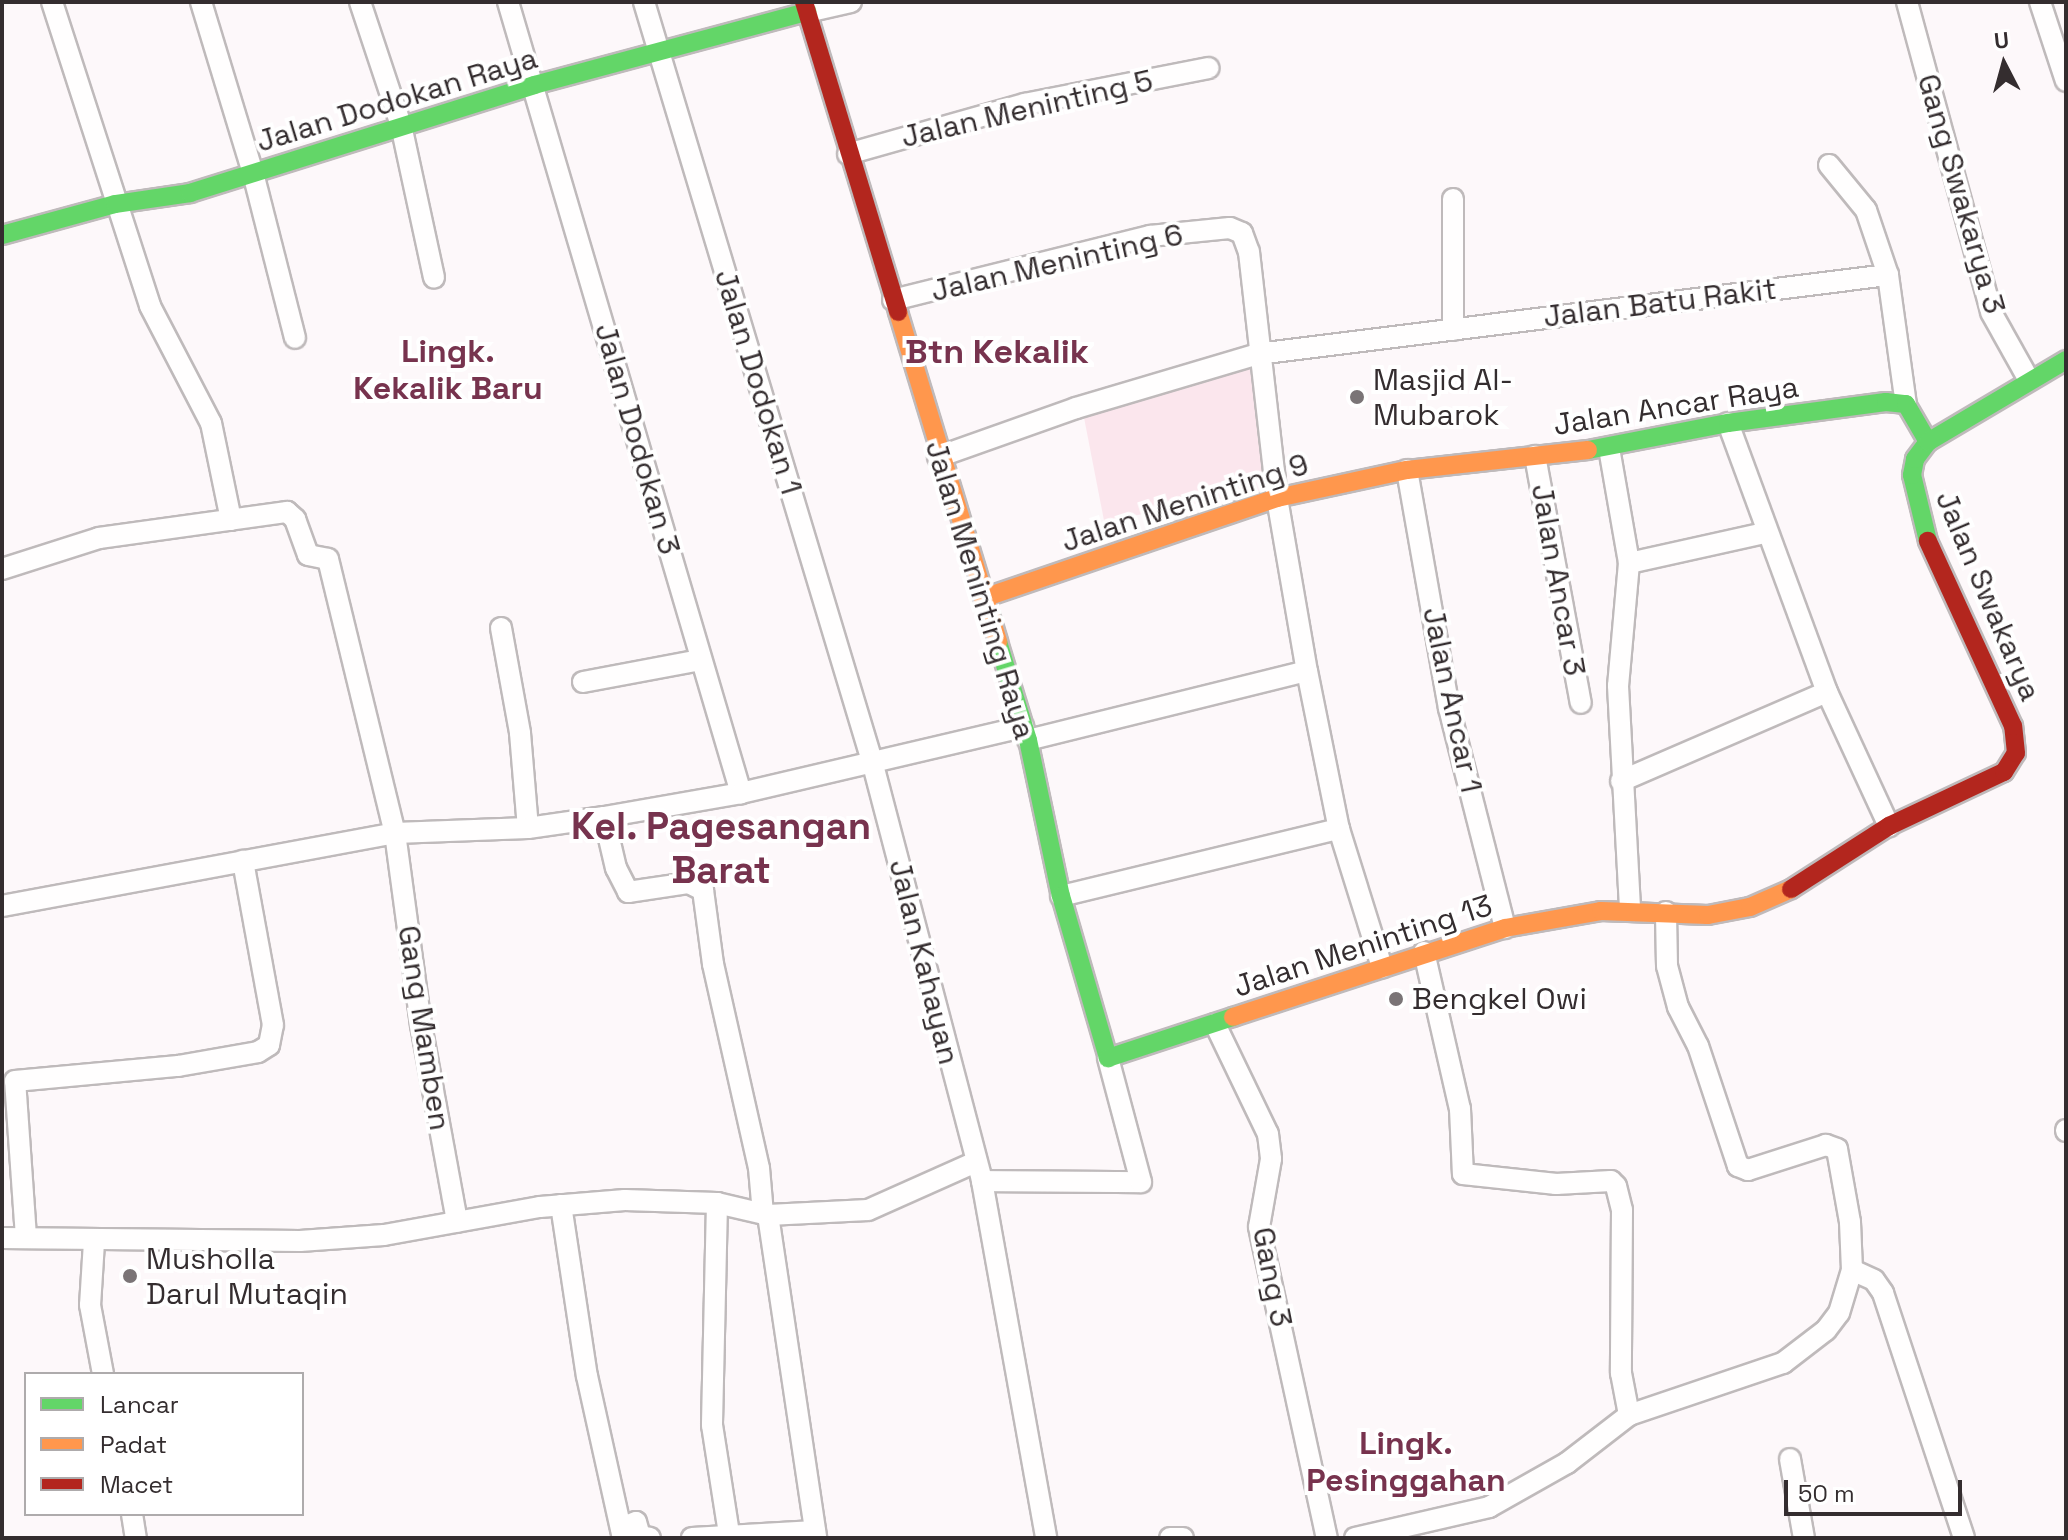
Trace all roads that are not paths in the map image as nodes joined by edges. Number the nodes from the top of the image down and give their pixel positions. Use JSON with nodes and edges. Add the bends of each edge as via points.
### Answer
{"nodes":[{"id":1,"x":52,"y":2,"type":"edge"},
{"id":2,"x":201,"y":2,"type":"edge"},
{"id":3,"x":360,"y":2,"type":"edge"},
{"id":4,"x":508,"y":2,"type":"edge"},
{"id":5,"x":644,"y":2,"type":"edge"},
{"id":6,"x":851,"y":2,"type":"edge"},
{"id":7,"x":1907,"y":2,"type":"edge"},
{"id":8,"x":2040,"y":2,"type":"edge"},
{"id":9,"x":806,"y":7,"type":"edge"},
{"id":10,"x":659,"y":53,"type":"junction"},
{"id":11,"x":1208,"y":68,"type":"dead end"},
{"id":12,"x":2066,"y":81,"type":"edge"},
{"id":13,"x":534,"y":85,"type":"junction"},
{"id":14,"x":401,"y":125,"type":"junction"},
{"id":15,"x":848,"y":154,"type":"junction"},
{"id":16,"x":1829,"y":165,"type":"dead end"},
{"id":17,"x":253,"y":173,"type":"junction"},
{"id":18,"x":1453,"y":199,"type":"dead end"},
{"id":19,"x":115,"y":204,"type":"junction"},
{"id":20,"x":2,"y":235,"type":"edge"},
{"id":21,"x":1888,"y":275,"type":"junction"},
{"id":22,"x":434,"y":277,"type":"dead end"},
{"id":23,"x":893,"y":300,"type":"junction"},
{"id":24,"x":1453,"y":330,"type":"junction"},
{"id":25,"x":295,"y":338,"type":"dead end"},
{"id":26,"x":1258,"y":354,"type":"junction"},
{"id":27,"x":2066,"y":360,"type":"edge"},
{"id":28,"x":2029,"y":380,"type":"junction"},
{"id":29,"x":1906,"y":404,"type":"junction"},
{"id":30,"x":1728,"y":423,"type":"junction"},
{"id":31,"x":1928,"y":442,"type":"junction"},
{"id":32,"x":1609,"y":448,"type":"junction"},
{"id":33,"x":1535,"y":456,"type":"junction"},
{"id":34,"x":938,"y":457,"type":"junction"},
{"id":35,"x":1407,"y":470,"type":"junction"},
{"id":36,"x":1277,"y":498,"type":"junction"},
{"id":37,"x":231,"y":520,"type":"junction"},
{"id":38,"x":1764,"y":533,"type":"junction"},
{"id":39,"x":1629,"y":563,"type":"junction"},
{"id":40,"x":2,"y":569,"type":"edge"},
{"id":41,"x":983,"y":598,"type":"junction"},
{"id":42,"x":501,"y":628,"type":"dead end"},
{"id":43,"x":701,"y":660,"type":"junction"},
{"id":44,"x":1307,"y":671,"type":"junction"},
{"id":45,"x":583,"y":682,"type":"dead end"},
{"id":46,"x":1827,"y":692,"type":"junction"},
{"id":47,"x":1581,"y":703,"type":"dead end"},
{"id":48,"x":1026,"y":734,"type":"junction"},
{"id":49,"x":872,"y":761,"type":"junction"},
{"id":50,"x":1621,"y":781,"type":"junction"},
{"id":51,"x":1990,"y":781,"type":"joint"},
{"id":52,"x":741,"y":793,"type":"junction"},
{"id":53,"x":604,"y":817,"type":"junction"},
{"id":54,"x":1889,"y":826,"type":"junction"},
{"id":55,"x":528,"y":828,"type":"junction"},
{"id":56,"x":1339,"y":829,"type":"junction"},
{"id":57,"x":395,"y":833,"type":"junction"},
{"id":58,"x":243,"y":861,"type":"junction"},
{"id":59,"x":1061,"y":896,"type":"junction"},
{"id":60,"x":2,"y":906,"type":"edge"},
{"id":61,"x":1630,"y":911,"type":"junction"},
{"id":62,"x":1666,"y":912,"type":"junction"},
{"id":63,"x":1505,"y":928,"type":"junction"},
{"id":64,"x":1424,"y":952,"type":"junction"},
{"id":65,"x":1382,"y":967,"type":"junction"},
{"id":66,"x":1215,"y":1024,"type":"junction"},
{"id":67,"x":1108,"y":1058,"type":"junction"},
{"id":68,"x":9,"y":1141,"type":"edge"},
{"id":69,"x":979,"y":1172,"type":"junction"},
{"id":70,"x":717,"y":1203,"type":"junction"},
{"id":71,"x":561,"y":1205,"type":"junction"},
{"id":72,"x":765,"y":1215,"type":"junction"},
{"id":73,"x":457,"y":1222,"type":"junction"},
{"id":74,"x":26,"y":1237,"type":"junction"},
{"id":75,"x":2,"y":1238,"type":"edge"},
{"id":76,"x":94,"y":1242,"type":"junction"},
{"id":77,"x":1852,"y":1270,"type":"junction"},
{"id":78,"x":103,"y":1372,"type":"edge"},
{"id":79,"x":1629,"y":1415,"type":"junction"},
{"id":80,"x":1790,"y":1459,"type":"dead end"},
{"id":81,"x":132,"y":1516,"type":"edge"},
{"id":82,"x":622,"y":1533,"type":"edge"},
{"id":83,"x":729,"y":1533,"type":"junction"},
{"id":84,"x":816,"y":1535,"type":"edge"},
{"id":85,"x":136,"y":1538,"type":"edge"},
{"id":86,"x":650,"y":1538,"type":"edge"},
{"id":87,"x":692,"y":1538,"type":"edge"},
{"id":88,"x":1046,"y":1538,"type":"edge"},
{"id":89,"x":1170,"y":1538,"type":"edge"},
{"id":90,"x":1183,"y":1538,"type":"edge"},
{"id":91,"x":1327,"y":1538,"type":"edge"},
{"id":92,"x":1355,"y":1538,"type":"edge"},
{"id":93,"x":1804,"y":1538,"type":"edge"},
{"id":94,"x":1964,"y":1538,"type":"edge"}],
"edges":[{"from":1,"to":19,"type":"street"},
{"from":2,"to":17,"type":"street"},
{"from":3,"to":14,"type":"street"},
{"from":4,"to":13,"type":"street","name":"Jalan Dodokan 3"},
{"from":5,"to":10,"type":"street","name":"Jalan Dodokan 1"},
{"from":6,"to":9,"type":"street"},
{"from":7,"to":28,"type":"street","name":"Gang Swakarya 3","via":[[1987,301],[2002,339]]},
{"from":8,"to":12,"type":"street"},
{"from":9,"to":10,"type":"street","name":"Jalan Dodokan Raya"},
{"from":9,"to":15,"type":"street","name":"Jalan Meninting Raya"},
{"from":10,"to":13,"type":"street","name":"Jalan Dodokan Raya"},
{"from":10,"to":49,"type":"street","name":"Jalan Dodokan 1"},
{"from":11,"to":15,"type":"street","name":"Jalan Meninting 5","via":[[1025,104]]},
{"from":13,"to":14,"type":"street","name":"Jalan Dodokan Raya"},
{"from":13,"to":43,"type":"street","name":"Jalan Dodokan 3"},
{"from":14,"to":17,"type":"street","name":"Jalan Dodokan Raya"},
{"from":14,"to":22,"type":"street"},
{"from":15,"to":23,"type":"street","name":"Jalan Meninting Raya"},
{"from":16,"to":21,"type":"street","via":[[1866,210]]},
{"from":17,"to":19,"type":"street","name":"Jalan Dodokan Raya","via":[[190,193]]},
{"from":17,"to":25,"type":"street"},
{"from":18,"to":24,"type":"street"},
{"from":19,"to":20,"type":"street","name":"Jalan Dodokan Raya"},
{"from":19,"to":37,"type":"street","via":[[150,306],[211,423]]},
{"from":21,"to":24,"type":"street","name":"Jalan Batu Rakit"},
{"from":21,"to":29,"type":"street"},
{"from":23,"to":26,"type":"street","name":"Jalan Meninting 6","via":[[1150,236],[1230,228],[1242,233],[1249,252]]},
{"from":23,"to":34,"type":"street","name":"Jalan Meninting Raya"},
{"from":24,"to":26,"type":"street","name":"Jalan Batu Rakit"},
{"from":26,"to":34,"type":"street","name":"Jalan Batu Rakit","via":[[1076,408]]},
{"from":26,"to":36,"type":"street","name":"Jalan Meninting 6"},
{"from":27,"to":28,"type":"street"},
{"from":28,"to":31,"type":"street"},
{"from":29,"to":30,"type":"street","name":"Jalan Ancar Raya"},
{"from":29,"to":31,"type":"street"},
{"from":30,"to":32,"type":"street","name":"Jalan Ancar Raya"},
{"from":30,"to":38,"type":"street"},
{"from":31,"to":51,"type":"street","name":"Jalan Swakarya","via":[[1915,459],[1912,475],[1920,523],[2013,726],[2012,765]]},
{"from":32,"to":33,"type":"street","name":"Jalan Ancar Raya"},
{"from":32,"to":39,"type":"street"},
{"from":33,"to":35,"type":"street","name":"Jalan Ancar Raya"},
{"from":33,"to":47,"type":"street","name":"Jalan Ancar 3"},
{"from":34,"to":41,"type":"street","name":"Jalan Meninting Raya"},
{"from":35,"to":36,"type":"street","name":"Jalan Meninting 9"},
{"from":35,"to":63,"type":"street","name":"Jalan Ancar 1","via":[[1449,708]]},
{"from":36,"to":41,"type":"street","name":"Jalan Meninting 9"},
{"from":36,"to":44,"type":"street","name":"Jalan Meninting 6"},
{"from":37,"to":40,"type":"street","via":[[99,538]]},
{"from":37,"to":57,"type":"street","name":"Gang Mamben","via":[[289,512],[306,552],[328,559]]},
{"from":38,"to":39,"type":"street"},
{"from":38,"to":46,"type":"street"},
{"from":39,"to":50,"type":"street","via":[[1618,686]]},
{"from":41,"to":48,"type":"street","name":"Jalan Meninting Raya"},
{"from":42,"to":55,"type":"street","via":[[520,733]]},
{"from":43,"to":45,"type":"street"},
{"from":43,"to":52,"type":"street","name":"Jalan Dodokan 3"},
{"from":44,"to":48,"type":"street"},
{"from":44,"to":56,"type":"street","name":"Jalan Meninting 6"},
{"from":46,"to":50,"type":"street"},
{"from":46,"to":54,"type":"street"},
{"from":48,"to":49,"type":"street"},
{"from":48,"to":59,"type":"street","name":"Jalan Meninting Raya"},
{"from":49,"to":52,"type":"street"},
{"from":49,"to":69,"type":"street","name":"Jalan Kahayan"},
{"from":50,"to":61,"type":"street"},
{"from":51,"to":54,"type":"street","name":"Jalan Meninting 13"},
{"from":52,"to":53,"type":"street"},
{"from":53,"to":55,"type":"street"},
{"from":53,"to":72,"type":"street","via":[[616,868],[628,892],[689,883],[703,890],[713,964]]},
{"from":54,"to":62,"type":"street","name":"Jalan Meninting 13","via":[[1770,900],[1719,914]]},
{"from":55,"to":57,"type":"street"},
{"from":56,"to":59,"type":"street"},
{"from":56,"to":65,"type":"street","name":"Jalan Meninting 6"},
{"from":57,"to":58,"type":"street"},
{"from":57,"to":73,"type":"street","name":"Gang Mamben","via":[[421,1025]]},
{"from":58,"to":60,"type":"street"},
{"from":58,"to":68,"type":"street","via":[[273,1025],[269,1045],[258,1052],[178,1066],[21,1077],[12,1088]]},
{"from":59,"to":67,"type":"street","name":"Jalan Meninting Raya"},
{"from":61,"to":62,"type":"street","name":"Jalan Meninting 13"},
{"from":61,"to":63,"type":"street","name":"Jalan Meninting 13"},
{"from":62,"to":77,"type":"street","via":[[1667,966],[1678,1007],[1698,1046],[1738,1166],[1748,1170],[1826,1145],[1837,1149]]},
{"from":63,"to":64,"type":"street","name":"Jalan Meninting 13"},
{"from":64,"to":65,"type":"street","name":"Jalan Meninting 13"},
{"from":64,"to":79,"type":"street","via":[[1460,1109],[1463,1174],[1556,1184],[1611,1181],[1616,1186],[1622,1210],[1621,1373]]},
{"from":65,"to":66,"type":"street","name":"Jalan Meninting 13"},
{"from":66,"to":67,"type":"street","name":"Jalan Meninting 13"},
{"from":66,"to":91,"type":"street","name":"Gang 3","via":[[1268,1134],[1271,1159],[1259,1227]]},
{"from":67,"to":69,"type":"street","name":"Jalan Meninting Raya","via":[[1141,1182]]},
{"from":68,"to":74,"type":"street"},
{"from":69,"to":72,"type":"street","via":[[868,1210]]},
{"from":69,"to":88,"type":"street","name":"Jalan Kahayan"},
{"from":70,"to":71,"type":"street","via":[[625,1200]]},
{"from":70,"to":72,"type":"street"},
{"from":70,"to":83,"type":"street","via":[[712,1425]]},
{"from":71,"to":73,"type":"street"},
{"from":71,"to":82,"type":"street","via":[[587,1376]]},
{"from":72,"to":84,"type":"street"},
{"from":73,"to":76,"type":"street","via":[[384,1235],[300,1241]]},
{"from":74,"to":75,"type":"street"},
{"from":74,"to":76,"type":"street"},
{"from":76,"to":78,"type":"street","via":[[90,1305]]},
{"from":77,"to":79,"type":"street","via":[[1839,1313],[1826,1330],[1783,1363]]},
{"from":77,"to":94,"type":"street","via":[[1874,1280],[1883,1293]]},
{"from":79,"to":92,"type":"street","via":[[1567,1463],[1489,1507]]},
{"from":80,"to":93,"type":"street"},
{"from":81,"to":85,"type":"street"},
{"from":82,"to":86,"type":"street","via":[[636,1522],[640,1536]]},
{"from":83,"to":84,"type":"street"},
{"from":83,"to":87,"type":"street"},
{"from":89,"to":90,"type":"street"}]}
